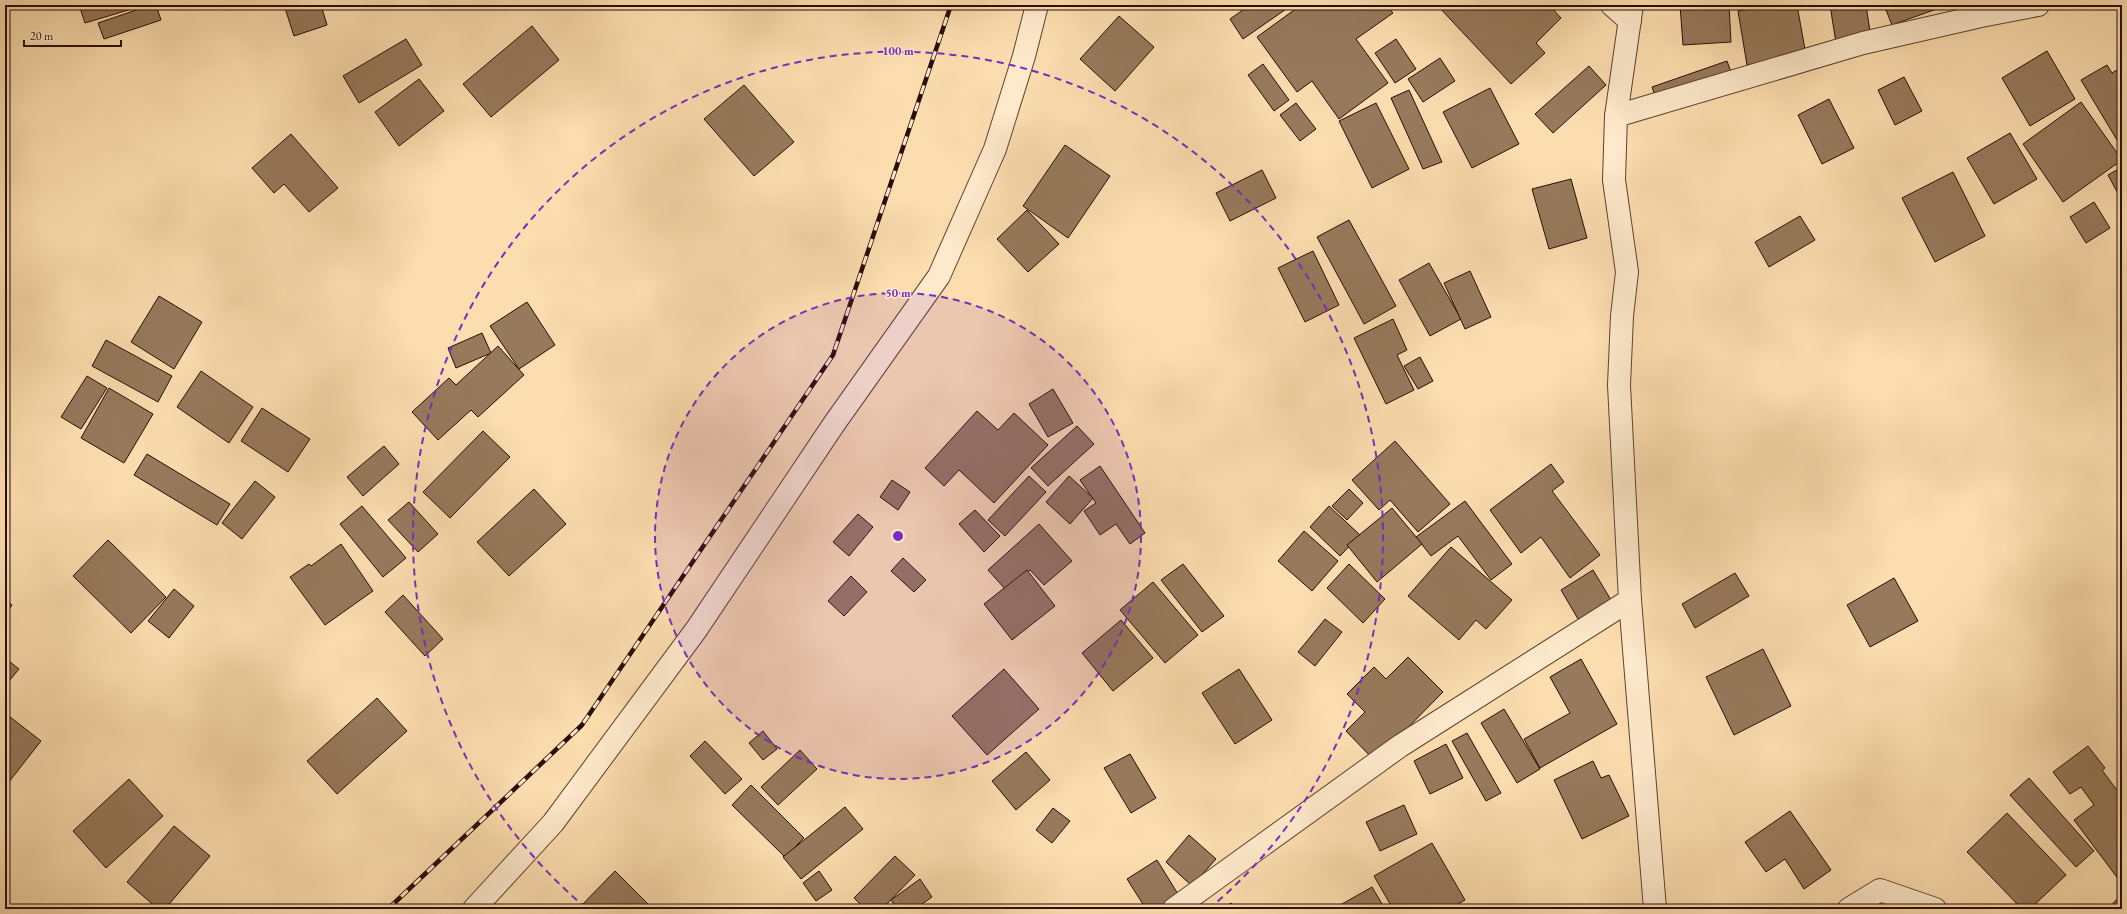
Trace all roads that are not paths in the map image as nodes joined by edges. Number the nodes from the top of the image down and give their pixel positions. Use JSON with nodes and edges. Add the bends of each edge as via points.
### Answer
{"nodes":[{"id":1,"x":1037,"y":5,"type":"edge"},
{"id":2,"x":1612,"y":5,"type":"edge"},
{"id":3,"x":2038,"y":5,"type":"edge"},
{"id":4,"x":1631,"y":13,"type":"edge"},
{"id":5,"x":1616,"y":116,"type":"junction"},
{"id":6,"x":1630,"y":600,"type":"junction"},
{"id":7,"x":474,"y":909,"type":"edge"},
{"id":8,"x":1174,"y":909,"type":"edge"},
{"id":9,"x":1655,"y":909,"type":"edge"},
{"id":10,"x":1849,"y":909,"type":"edge"},
{"id":11,"x":1935,"y":909,"type":"edge"}],
"edges":[{"from":1,"to":7,"type":"street","via":[[995,149],[939,276],[834,424],[692,636],[552,823]]},
{"from":2,"to":4,"type":"street"},
{"from":3,"to":5,"type":"street","via":[[1863,43]]},
{"from":4,"to":5,"type":"street"},
{"from":5,"to":6,"type":"street","via":[[1614,180],[1627,272],[1619,385]]},
{"from":6,"to":8,"type":"street","via":[[1400,746]]},
{"from":6,"to":9,"type":"street"},
{"from":10,"to":11,"type":"street","via":[[1880,890]]}]}
